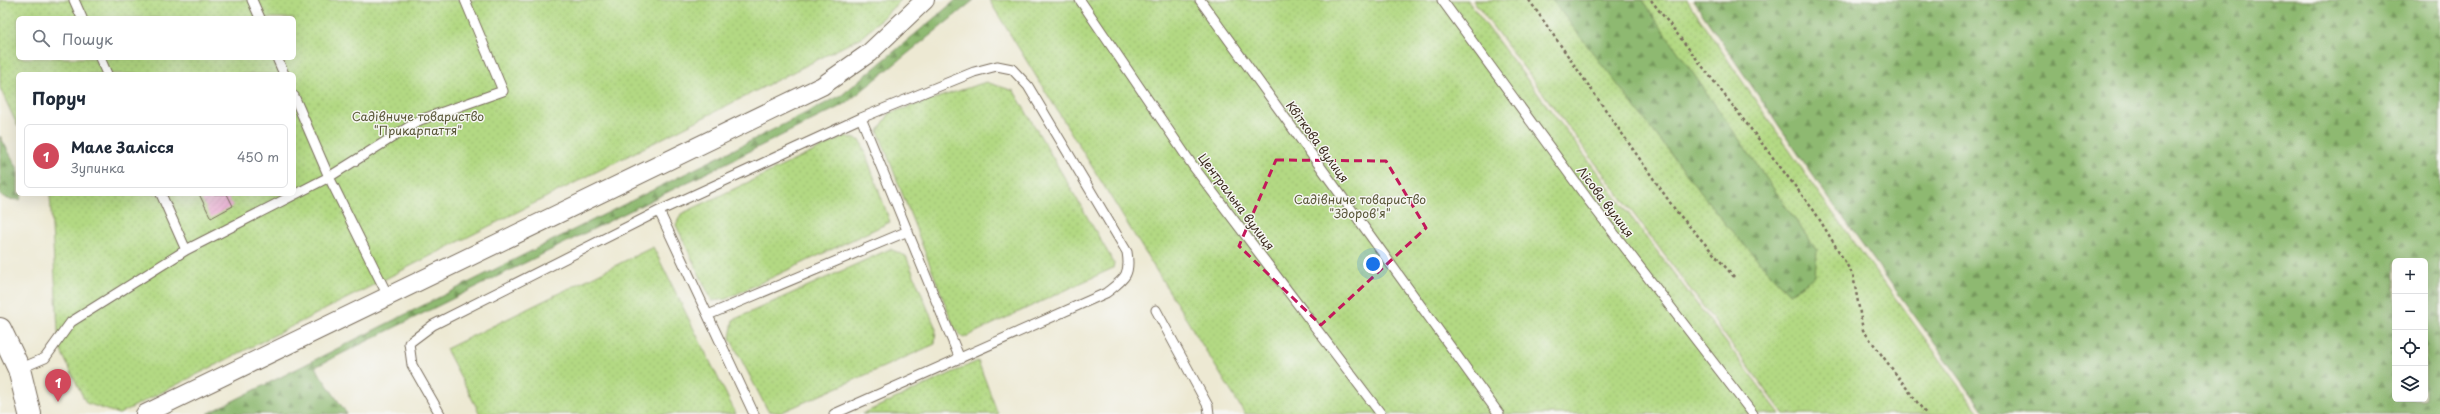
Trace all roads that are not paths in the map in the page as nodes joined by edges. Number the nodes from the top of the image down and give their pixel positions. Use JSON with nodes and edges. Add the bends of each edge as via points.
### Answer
{"nodes":[{"id":1,"x":74,"y":0,"type":"edge"},
{"id":2,"x":252,"y":0,"type":"edge"},
{"id":3,"x":465,"y":0,"type":"edge"},
{"id":4,"x":925,"y":0,"type":"edge"},
{"id":5,"x":1080,"y":0,"type":"edge"},
{"id":6,"x":1200,"y":0,"type":"edge"},
{"id":7,"x":1442,"y":0,"type":"edge"},
{"id":8,"x":81,"y":16,"type":"edge"},
{"id":9,"x":259,"y":16,"type":"edge"},
{"id":10,"x":101,"y":60,"type":"edge"},
{"id":11,"x":278,"y":60,"type":"edge"},
{"id":12,"x":106,"y":72,"type":"edge"},
{"id":13,"x":283,"y":72,"type":"edge"},
{"id":14,"x":296,"y":101,"type":"edge"},
{"id":15,"x":861,"y":118,"type":"junction"},
{"id":16,"x":329,"y":177,"type":"junction"},
{"id":17,"x":296,"y":194,"type":"edge"},
{"id":18,"x":162,"y":196,"type":"edge"},
{"id":19,"x":292,"y":196,"type":"edge"},
{"id":20,"x":658,"y":211,"type":"junction"},
{"id":21,"x":908,"y":231,"type":"junction"},
{"id":22,"x":186,"y":250,"type":"junction"},
{"id":23,"x":388,"y":296,"type":"junction"},
{"id":24,"x":1156,"y":310,"type":"dead end"},
{"id":25,"x":708,"y":315,"type":"junction"},
{"id":26,"x":0,"y":329,"type":"edge"},
{"id":27,"x":960,"y":359,"type":"junction"},
{"id":28,"x":18,"y":369,"type":"junction"},
{"id":29,"x":30,"y":414,"type":"edge"},
{"id":30,"x":144,"y":414,"type":"edge"},
{"id":31,"x":440,"y":414,"type":"edge"},
{"id":32,"x":754,"y":414,"type":"edge"},
{"id":33,"x":834,"y":414,"type":"edge"},
{"id":34,"x":1209,"y":414,"type":"edge"},
{"id":35,"x":1381,"y":414,"type":"edge"},
{"id":36,"x":1499,"y":414,"type":"edge"},
{"id":37,"x":1753,"y":414,"type":"edge"}],
"edges":[{"from":1,"to":8,"type":"lane"},
{"from":2,"to":9,"type":"lane"},
{"from":3,"to":16,"type":"lane","via":[[503,91],[420,120]]},
{"from":4,"to":23,"type":"street","via":[[869,52],[822,86]]},
{"from":5,"to":35,"type":"lane","name":"Центральна вулиця","via":[[1193,166]]},
{"from":6,"to":36,"type":"lane","name":"Квіткова вулиця"},
{"from":7,"to":37,"type":"lane","name":"Лісова вулиця","via":[[1589,201]]},
{"from":10,"to":12,"type":"lane"},
{"from":11,"to":13,"type":"lane"},
{"from":14,"to":16,"type":"lane"},
{"from":15,"to":20,"type":"lane"},
{"from":15,"to":21,"type":"lane"},
{"from":15,"to":27,"type":"lane","via":[[974,72],[996,66],[1012,69],[1028,86],[1127,252],[1130,266],[1124,279],[1106,294]]},
{"from":16,"to":17,"type":"lane"},
{"from":16,"to":23,"type":"lane"},
{"from":18,"to":22,"type":"lane"},
{"from":19,"to":22,"type":"lane"},
{"from":20,"to":25,"type":"lane"},
{"from":20,"to":31,"type":"lane","via":[[433,325],[409,343],[412,365]]},
{"from":21,"to":25,"type":"lane"},
{"from":21,"to":27,"type":"lane"},
{"from":22,"to":28,"type":"lane","via":[[71,322],[45,358]]},
{"from":23,"to":30,"type":"street"},
{"from":24,"to":34,"type":"lane","via":[[1208,406]]},
{"from":25,"to":32,"type":"lane"},
{"from":26,"to":28,"type":"main road"},
{"from":27,"to":33,"type":"lane"},
{"from":28,"to":29,"type":"main road"}]}
